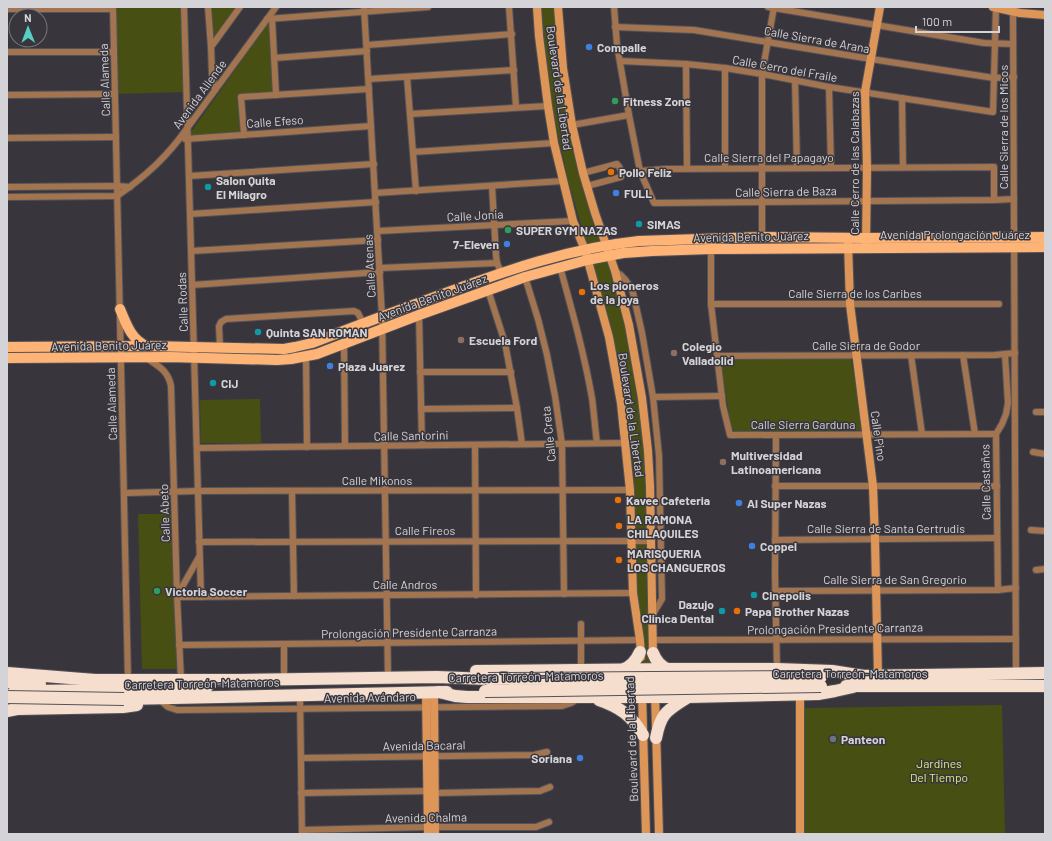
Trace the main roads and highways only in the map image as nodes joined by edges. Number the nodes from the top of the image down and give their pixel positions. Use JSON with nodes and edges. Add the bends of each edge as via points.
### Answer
{"nodes":[{"id":1,"x":537,"y":7,"type":"edge"},
{"id":2,"x":558,"y":7,"type":"edge"},
{"id":3,"x":880,"y":7,"type":"edge"},
{"id":4,"x":995,"y":7,"type":"edge"},
{"id":5,"x":1013,"y":9,"type":"edge"},
{"id":6,"x":1045,"y":15,"type":"edge"},
{"id":7,"x":1045,"y":236,"type":"edge"},
{"id":8,"x":1015,"y":242,"type":"junction"},
{"id":9,"x":848,"y":243,"type":"junction"},
{"id":10,"x":866,"y":243,"type":"junction"},
{"id":11,"x":606,"y":245,"type":"junction"},
{"id":12,"x":1045,"y":247,"type":"edge"},
{"id":13,"x":586,"y":255,"type":"junction"},
{"id":14,"x":610,"y":255,"type":"junction"},
{"id":15,"x":120,"y":309,"type":"road end"},
{"id":16,"x":149,"y":346,"type":"junction"},
{"id":17,"x":7,"y":347,"type":"edge"},
{"id":18,"x":194,"y":353,"type":"junction"},
{"id":19,"x":7,"y":358,"type":"edge"},
{"id":20,"x":640,"y":646,"type":"junction"},
{"id":21,"x":653,"y":653,"type":"junction"},
{"id":22,"x":671,"y":669,"type":"junction"},
{"id":23,"x":620,"y":670,"type":"junction"},
{"id":24,"x":647,"y":670,"type":"junction"},
{"id":25,"x":7,"y":673,"type":"edge"},
{"id":26,"x":1045,"y":673,"type":"edge"},
{"id":27,"x":864,"y":676,"type":"junction"},
{"id":28,"x":878,"y":676,"type":"junction"},
{"id":29,"x":436,"y":678,"type":"junction"},
{"id":30,"x":177,"y":680,"type":"junction"},
{"id":31,"x":240,"y":680,"type":"junction"},
{"id":32,"x":7,"y":682,"type":"edge"},
{"id":33,"x":821,"y":682,"type":"junction"},
{"id":34,"x":854,"y":686,"type":"junction"},
{"id":35,"x":1045,"y":686,"type":"edge"},
{"id":36,"x":433,"y":692,"type":"junction"},
{"id":37,"x":800,"y":694,"type":"junction"},
{"id":38,"x":10,"y":695,"type":"edge"},
{"id":39,"x":586,"y":697,"type":"junction"},
{"id":40,"x":614,"y":697,"type":"junction"},
{"id":41,"x":642,"y":697,"type":"junction"},
{"id":42,"x":655,"y":697,"type":"junction"},
{"id":43,"x":685,"y":697,"type":"junction"},
{"id":44,"x":154,"y":699,"type":"junction"},
{"id":45,"x":7,"y":710,"type":"edge"},
{"id":46,"x":643,"y":736,"type":"junction"},
{"id":47,"x":656,"y":738,"type":"junction"},
{"id":48,"x":432,"y":831,"type":"edge"},
{"id":49,"x":646,"y":834,"type":"edge"},
{"id":50,"x":659,"y":834,"type":"edge"},
{"id":51,"x":800,"y":834,"type":"edge"}],
"edges":[{"from":1,"to":13,"type":"main road","name":"Boulevard de la Libertad","via":[[554,143],[573,221]]},
{"from":2,"to":11,"type":"main road","name":"Boulevard de la Libertad","via":[[563,68],[572,125],[583,172]]},
{"from":3,"to":10,"type":"main road","name":"Calle Cerro de las Calabazas","via":[[865,92]]},
{"from":4,"to":5,"type":"main road"},
{"from":5,"to":6,"type":"main road"},
{"from":7,"to":8,"type":"main road","name":"Avenida Prolongación Juárez"},
{"from":8,"to":10,"type":"main road","name":"Avenida Prolongación Juárez"},
{"from":8,"to":12,"type":"main road","name":"Avenida Prolongación Juárez"},
{"from":9,"to":10,"type":"main road","name":"Avenida Benito Juárez"},
{"from":9,"to":11,"type":"main road","name":"Avenida Benito Juárez","via":[[762,237],[639,241]]},
{"from":9,"to":14,"type":"main road","name":"Avenida Benito Juárez"},
{"from":9,"to":28,"type":"main road","name":"Calle Pino","via":[[850,304],[873,486]]},
{"from":11,"to":13,"type":"main road","name":"Avenida Benito Juárez"},
{"from":11,"to":14,"type":"main road","name":"Boulevard de la Libertad"},
{"from":13,"to":14,"type":"main road","name":"Avenida Benito Juárez"},
{"from":13,"to":18,"type":"main road","name":"Avenida Benito Juárez","via":[[551,258],[499,268],[312,343],[284,349],[220,348]]},
{"from":13,"to":18,"type":"main road","name":"Avenida Benito Juárez","via":[[560,267],[488,290],[306,357],[277,360]]},
{"from":13,"to":20,"type":"main road","name":"Boulevard de la Libertad","via":[[609,337],[626,443],[633,593]]},
{"from":14,"to":21,"type":"main road","name":"Boulevard de la Libertad","via":[[629,325],[648,451]]},
{"from":15,"to":16,"type":"main road","via":[[137,341]]},
{"from":16,"to":17,"type":"main road","name":"Avenida Benito Juárez"},
{"from":16,"to":18,"type":"main road","name":"Avenida Benito Juárez"},
{"from":18,"to":19,"type":"main road","name":"Avenida Benito Juárez","via":[[121,358]]},
{"from":20,"to":23,"type":"highway","via":[[633,663]]},
{"from":20,"to":24,"type":"main road","name":"Boulevard de la Libertad"},
{"from":21,"to":22,"type":"highway","via":[[660,664]]},
{"from":21,"to":24,"type":"main road","name":"Boulevard de la Libertad"},
{"from":22,"to":24,"type":"highway"},
{"from":22,"to":27,"type":"highway","via":[[777,669],[832,671]]},
{"from":22,"to":43,"type":"highway","via":[[674,686],[678,694]]},
{"from":23,"to":24,"type":"highway"},
{"from":23,"to":29,"type":"highway","via":[[465,671]]},
{"from":23,"to":40,"type":"highway","via":[[621,684]]},
{"from":24,"to":41,"type":"main road","name":"Boulevard de la Libertad"},
{"from":24,"to":42,"type":"main road","name":"Boulevard de la Libertad"},
{"from":25,"to":30,"type":"highway","via":[[95,680]]},
{"from":26,"to":28,"type":"highway"},
{"from":27,"to":28,"type":"highway"},
{"from":27,"to":33,"type":"highway"},
{"from":29,"to":31,"type":"highway"},
{"from":29,"to":33,"type":"highway","bridge":true},
{"from":30,"to":31,"type":"highway"},
{"from":30,"to":32,"type":"highway","via":[[121,684]]},
{"from":31,"to":38,"type":"highway","via":[[186,689],[31,691]]},
{"from":33,"to":34,"type":"highway","name":"Carretera Torreón-Matamoros"},
{"from":33,"to":36,"type":"highway","name":"Carretera Torreón-Matamoros","bridge":true},
{"from":34,"to":35,"type":"highway","name":"Carretera Torreón-Matamoros"},
{"from":34,"to":37,"type":"highway","via":[[828,693]]},
{"from":36,"to":39,"type":"highway","via":[[467,697]]},
{"from":36,"to":44,"type":"highway","name":"Carretera Torreón-Matamoros"},
{"from":36,"to":48,"type":"main road","via":[[430,707]]},
{"from":37,"to":43,"type":"highway"},
{"from":37,"to":51,"type":"main road"},
{"from":38,"to":44,"type":"highway","name":"Carretera Torreón-Matamoros","bridge":true},
{"from":39,"to":40,"type":"highway"},
{"from":39,"to":46,"type":"highway","via":[[619,708],[633,720]]},
{"from":40,"to":41,"type":"highway"},
{"from":41,"to":42,"type":"highway"},
{"from":41,"to":46,"type":"main road","name":"Boulevard de la Libertad"},
{"from":42,"to":43,"type":"highway"},
{"from":42,"to":47,"type":"main road","name":"Boulevard de la Libertad"},
{"from":43,"to":47,"type":"highway","via":[[664,714]]},
{"from":44,"to":45,"type":"highway","via":[[128,707]]},
{"from":46,"to":49,"type":"main road","name":"Boulevard de la Libertad"},
{"from":47,"to":50,"type":"main road","name":"Boulevard de la Libertad"}]}
